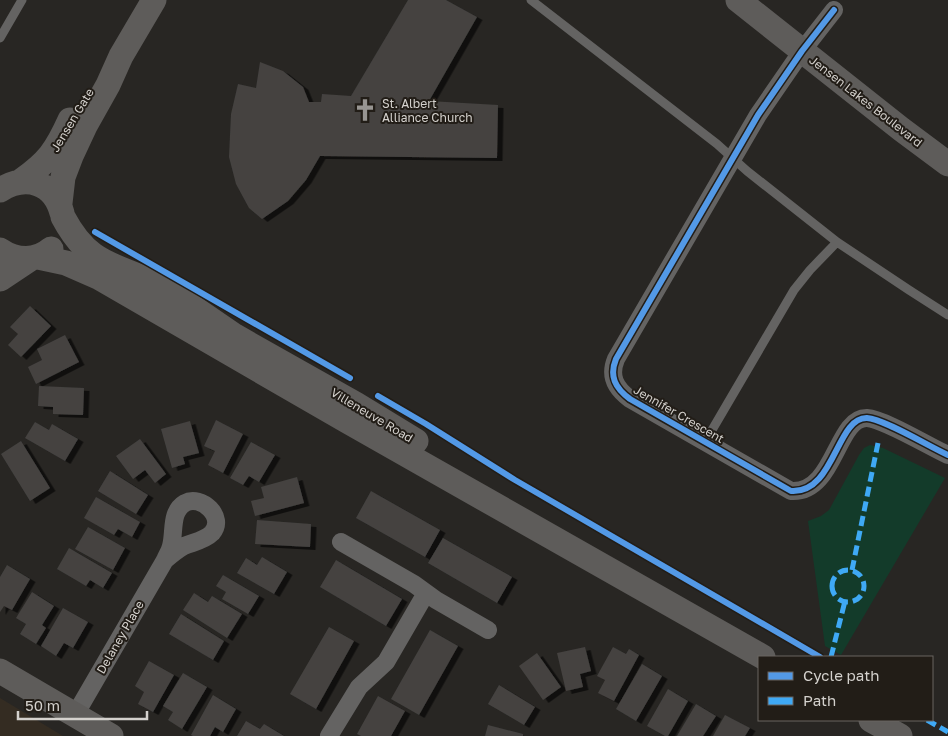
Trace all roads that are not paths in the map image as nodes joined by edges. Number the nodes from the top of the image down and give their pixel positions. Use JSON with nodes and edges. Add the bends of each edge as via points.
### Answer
{"nodes":[{"id":1,"x":22,"y":0,"type":"edge"},
{"id":2,"x":154,"y":0,"type":"edge"},
{"id":3,"x":531,"y":0,"type":"edge"},
{"id":4,"x":738,"y":0,"type":"edge"},
{"id":5,"x":834,"y":10,"type":"dead end"},
{"id":6,"x":0,"y":38,"type":"edge"},
{"id":7,"x":802,"y":51,"type":"junction"},
{"id":8,"x":121,"y":56,"type":"junction"},
{"id":9,"x":732,"y":158,"type":"junction"},
{"id":10,"x":948,"y":164,"type":"edge"},
{"id":11,"x":8,"y":185,"type":"edge"},
{"id":12,"x":62,"y":210,"type":"junction"},
{"id":13,"x":838,"y":242,"type":"junction"},
{"id":14,"x":0,"y":250,"type":"edge"},
{"id":15,"x":34,"y":258,"type":"junction"},
{"id":16,"x":0,"y":279,"type":"edge"},
{"id":17,"x":948,"y":315,"type":"edge"},
{"id":18,"x":705,"y":442,"type":"junction"},
{"id":19,"x":948,"y":455,"type":"edge"},
{"id":20,"x":341,"y":542,"type":"dead end"},
{"id":21,"x":165,"y":560,"type":"dead end"},
{"id":22,"x":426,"y":593,"type":"junction"},
{"id":23,"x":686,"y":612,"type":"junction"},
{"id":24,"x":488,"y":630,"type":"dead end"},
{"id":25,"x":762,"y":656,"type":"edge"},
{"id":26,"x":0,"y":671,"type":"edge"},
{"id":27,"x":75,"y":715,"type":"junction"},
{"id":28,"x":874,"y":721,"type":"edge"},
{"id":29,"x":330,"y":735,"type":"edge"},
{"id":30,"x":111,"y":736,"type":"edge"},
{"id":31,"x":900,"y":736,"type":"edge"}],
"edges":[{"from":1,"to":6,"type":"lane"},
{"from":2,"to":8,"type":"main road","name":"Jensen Gate"},
{"from":3,"to":9,"type":"lane"},
{"from":4,"to":7,"type":"main road","name":"Jensen Lakes Boulevard"},
{"from":5,"to":7,"type":"street","name":"Jennifer Crescent"},
{"from":7,"to":9,"type":"street","name":"Jennifer Crescent"},
{"from":7,"to":10,"type":"main road","name":"Jensen Lakes Boulevard"},
{"from":8,"to":11,"type":"main road","name":"Jensen Gate","via":[[91,88],[51,156],[42,166]]},
{"from":8,"to":12,"type":"main road","name":"Jensen Gate","via":[[71,156],[63,177]]},
{"from":9,"to":13,"type":"lane"},
{"from":9,"to":18,"type":"street","name":"Jennifer Crescent","via":[[616,359],[612,373],[617,388],[623,394]]},
{"from":11,"to":12,"type":"main road","name":"Villeneuve Road","via":[[33,182],[44,186]]},
{"from":12,"to":15,"type":"main road","name":"Jensen Gate","via":[[60,237],[47,252]]},
{"from":12,"to":23,"type":"main road","name":"Villeneuve Road","via":[[72,233],[93,256],[172,292],[235,336],[476,478]]},
{"from":13,"to":17,"type":"lane"},
{"from":13,"to":18,"type":"lane","via":[[790,296]]},
{"from":14,"to":15,"type":"main road","name":"Villeneuve Road","via":[[19,259]]},
{"from":15,"to":16,"type":"main road","name":"Jensen Gate"},
{"from":15,"to":23,"type":"main road","name":"Villeneuve Road","via":[[66,262],[104,281]]},
{"from":18,"to":19,"type":"street","name":"Jennifer Crescent","via":[[784,488],[799,492],[816,483],[852,425],[863,419],[881,422]]},
{"from":20,"to":22,"type":"street"},
{"from":21,"to":27,"type":"street","name":"Delaney Place"},
{"from":22,"to":24,"type":"street"},
{"from":22,"to":29,"type":"street","via":[[389,657],[359,686]]},
{"from":23,"to":25,"type":"main road","name":"Villeneuve Road"},
{"from":26,"to":27,"type":"main road"},
{"from":27,"to":30,"type":"main road"},
{"from":28,"to":31,"type":"main road"}]}
